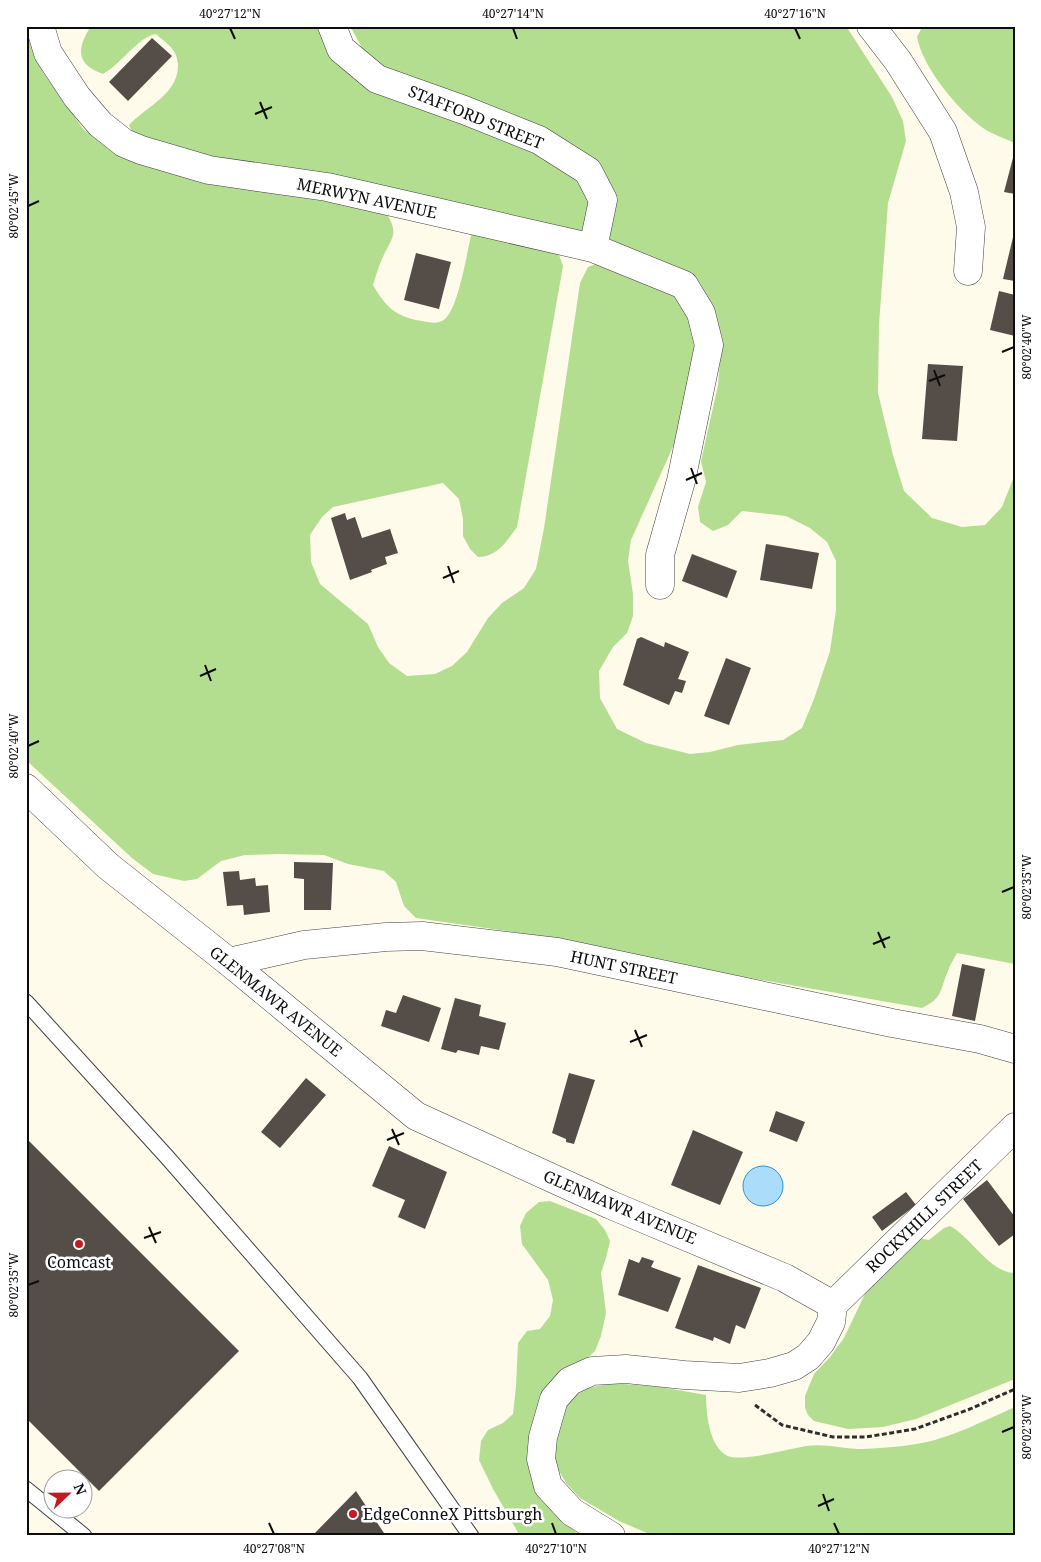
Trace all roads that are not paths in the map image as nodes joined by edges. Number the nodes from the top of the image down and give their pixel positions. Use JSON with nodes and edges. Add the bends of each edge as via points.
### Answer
{"nodes":[{"id":1,"x":40,"y":26,"type":"edge"},
{"id":2,"x":332,"y":26,"type":"edge"},
{"id":3,"x":871,"y":26,"type":"edge"},
{"id":4,"x":592,"y":248,"type":"junction"},
{"id":5,"x":968,"y":271,"type":"dead end"},
{"id":6,"x":660,"y":585,"type":"dead end"},
{"id":7,"x":26,"y":788,"type":"edge"},
{"id":8,"x":229,"y":962,"type":"junction"},
{"id":9,"x":26,"y":1002,"type":"edge"},
{"id":10,"x":1015,"y":1049,"type":"edge"},
{"id":11,"x":1015,"y":1127,"type":"edge"},
{"id":12,"x":833,"y":1305,"type":"junction"},
{"id":13,"x":26,"y":1490,"type":"edge"},
{"id":14,"x":84,"y":1536,"type":"edge"},
{"id":15,"x":471,"y":1536,"type":"edge"},
{"id":16,"x":611,"y":1536,"type":"edge"}],
"edges":[{"from":1,"to":4,"type":"street","name":"MERWYN AVENUE","via":[[48,53],[77,97],[100,124],[124,143],[141,150],[209,170],[327,187]]},
{"from":2,"to":4,"type":"street","name":"STAFFORD STREET","via":[[341,49],[377,79],[539,140],[588,171],[603,200]]},
{"from":3,"to":5,"type":"street","via":[[898,61],[943,132],[964,192],[971,227]]},
{"from":4,"to":6,"type":"street","name":"MERWYN AVENUE","via":[[684,285],[702,313],[709,345],[681,481],[660,555]]},
{"from":7,"to":8,"type":"street","name":"GLENMAWR AVENUE","via":[[108,866]]},
{"from":8,"to":10,"type":"street","name":"HUNT STREET","via":[[304,945],[386,936],[422,936],[557,952],[892,1024],[980,1039]]},
{"from":8,"to":12,"type":"street","name":"GLENMAWR AVENUE","via":[[416,1116],[611,1205],[785,1278]]},
{"from":9,"to":15,"type":"lane","via":[[360,1378]]},
{"from":11,"to":12,"type":"street","name":"ROCKYHILL STREET"},
{"from":12,"to":16,"type":"street","via":[[831,1322],[821,1342],[808,1357],[794,1366],[770,1373],[739,1378],[626,1369],[592,1371],[570,1381],[554,1399],[543,1437],[541,1459],[548,1486],[572,1512]]},
{"from":13,"to":14,"type":"lane"}]}
